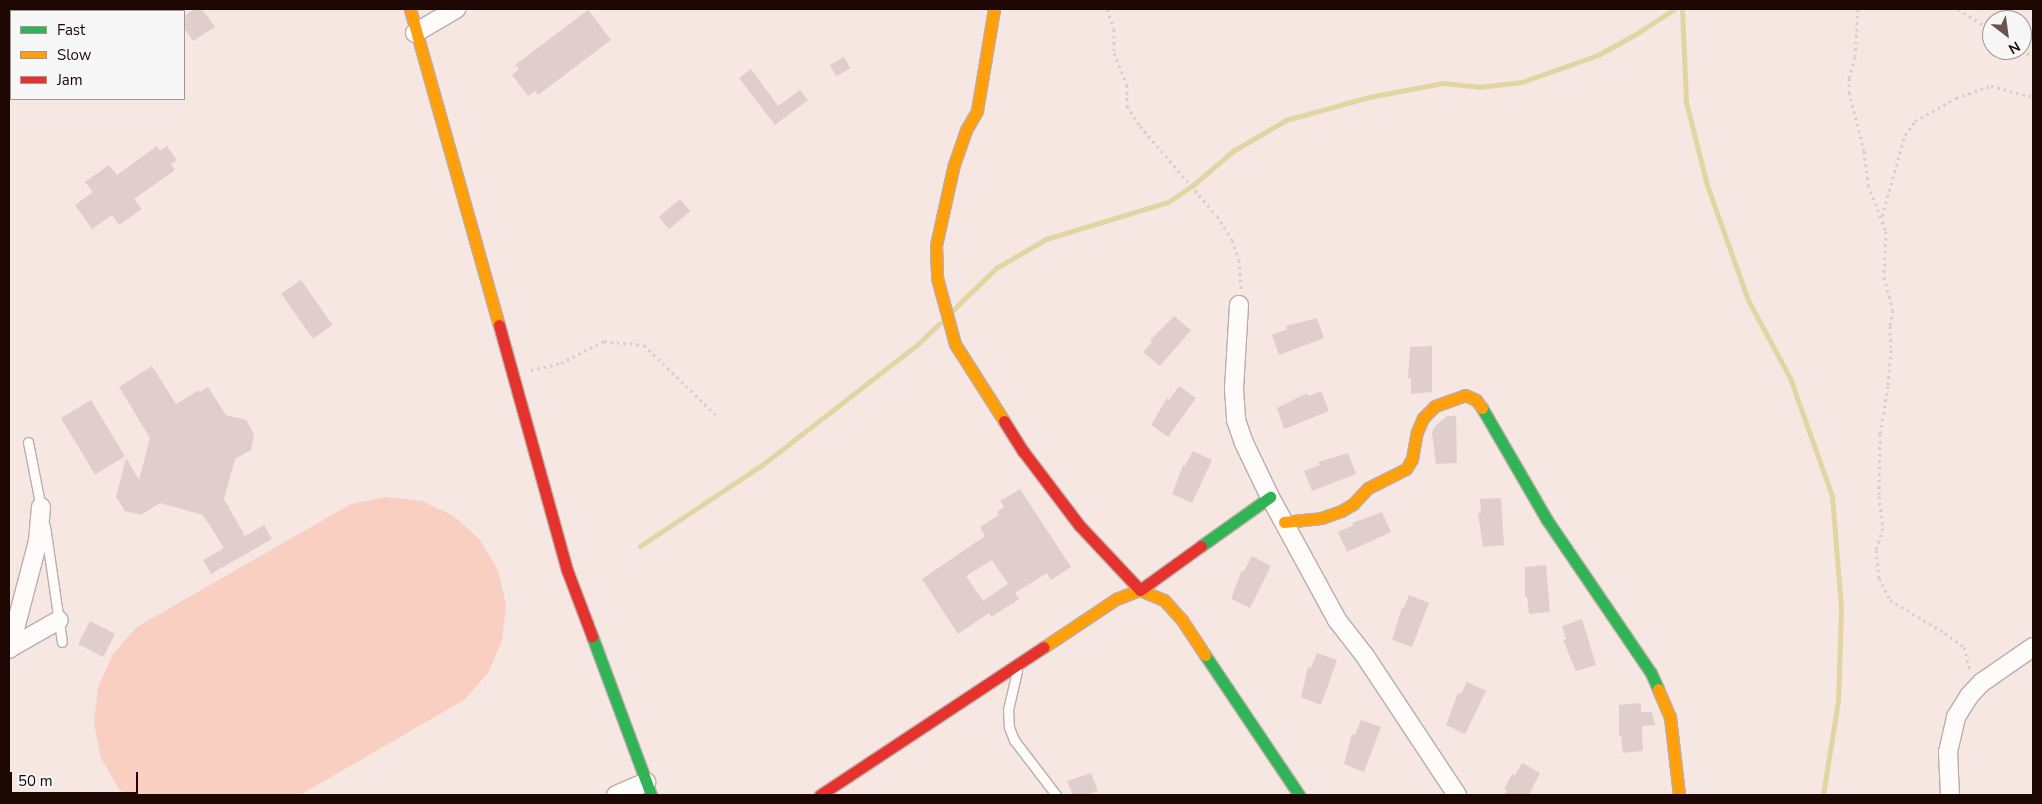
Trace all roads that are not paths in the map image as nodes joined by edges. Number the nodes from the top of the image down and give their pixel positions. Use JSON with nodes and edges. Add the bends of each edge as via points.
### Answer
{"nodes":[{"id":1,"x":410,"y":9,"type":"edge"},
{"id":2,"x":456,"y":9,"type":"edge"},
{"id":3,"x":994,"y":9,"type":"edge"},
{"id":4,"x":415,"y":33,"type":"junction"},
{"id":5,"x":1239,"y":305,"type":"road end"},
{"id":6,"x":28,"y":442,"type":"dead end"},
{"id":7,"x":1270,"y":497,"type":"junction"},
{"id":8,"x":41,"y":507,"type":"junction"},
{"id":9,"x":1284,"y":522,"type":"junction"},
{"id":10,"x":1140,"y":590,"type":"junction"},
{"id":11,"x":59,"y":620,"type":"junction"},
{"id":12,"x":62,"y":642,"type":"dead end"},
{"id":13,"x":2033,"y":648,"type":"edge"},
{"id":14,"x":1019,"y":663,"type":"junction"},
{"id":15,"x":648,"y":789,"type":"edge"},
{"id":16,"x":616,"y":795,"type":"edge"},
{"id":17,"x":820,"y":795,"type":"edge"},
{"id":18,"x":1056,"y":795,"type":"edge"},
{"id":19,"x":1299,"y":795,"type":"edge"},
{"id":20,"x":1458,"y":795,"type":"edge"},
{"id":21,"x":1678,"y":795,"type":"edge"},
{"id":22,"x":1950,"y":795,"type":"edge"}],
"edges":[{"from":1,"to":4,"type":"street"},
{"from":2,"to":4,"type":"street"},
{"from":3,"to":10,"type":"street","via":[[977,111],[966,130],[954,164],[936,245],[937,278],[946,317],[958,350],[1023,451],[1079,525]]},
{"from":4,"to":15,"type":"street","via":[[567,570]]},
{"from":5,"to":7,"type":"street","via":[[1234,389],[1236,420]]},
{"from":6,"to":8,"type":"lane"},
{"from":7,"to":9,"type":"street"},
{"from":7,"to":10,"type":"street"},
{"from":8,"to":11,"type":"lane"},
{"from":8,"to":11,"type":"street","via":[[38,541],[10,648]]},
{"from":9,"to":20,"type":"street","via":[[1337,620],[1365,656]]},
{"from":9,"to":21,"type":"street","via":[[1312,520],[1342,511],[1368,488],[1406,469],[1412,459],[1423,418],[1435,406],[1465,395],[1476,400],[1548,520],[1651,673],[1670,717]]},
{"from":10,"to":14,"type":"street","via":[[1116,599]]},
{"from":10,"to":19,"type":"street","via":[[1164,600],[1182,620]]},
{"from":11,"to":12,"type":"lane"},
{"from":13,"to":22,"type":"street","via":[[1998,670],[1968,696],[1956,717],[1948,752]]},
{"from":14,"to":17,"type":"street"},
{"from":14,"to":18,"type":"lane","via":[[1008,709],[1010,727],[1014,740]]},
{"from":15,"to":16,"type":"street"}]}
